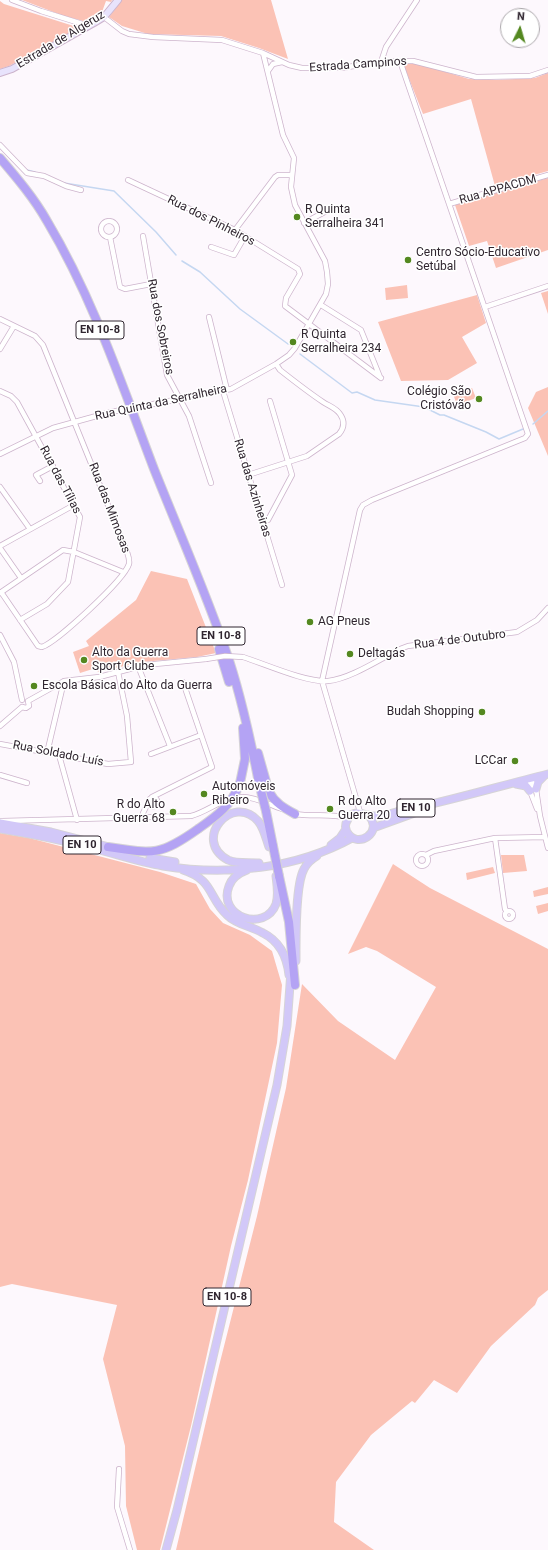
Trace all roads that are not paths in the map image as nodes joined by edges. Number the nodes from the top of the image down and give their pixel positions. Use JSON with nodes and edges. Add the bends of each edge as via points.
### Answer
{"nodes":[{"id":1,"x":12,"y":0,"type":"edge"},
{"id":2,"x":118,"y":0,"type":"edge"},
{"id":3,"x":417,"y":0,"type":"edge"},
{"id":4,"x":104,"y":17,"type":"junction"},
{"id":5,"x":89,"y":26,"type":"junction"},
{"id":6,"x":263,"y":53,"type":"junction"},
{"id":7,"x":400,"y":61,"type":"junction"},
{"id":8,"x":283,"y":62,"type":"junction"},
{"id":9,"x":381,"y":62,"type":"junction"},
{"id":10,"x":548,"y":70,"type":"edge"},
{"id":11,"x":268,"y":71,"type":"junction"},
{"id":12,"x":0,"y":73,"type":"edge"},
{"id":13,"x":0,"y":145,"type":"edge"},
{"id":14,"x":0,"y":158,"type":"edge"},
{"id":15,"x":548,"y":175,"type":"edge"},
{"id":16,"x":292,"y":176,"type":"junction"},
{"id":17,"x":128,"y":180,"type":"dead end"},
{"id":18,"x":81,"y":190,"type":"dead end"},
{"id":19,"x":448,"y":204,"type":"junction"},
{"id":20,"x":332,"y":208,"type":"dead end"},
{"id":21,"x":304,"y":223,"type":"junction"},
{"id":22,"x":235,"y":230,"type":"junction"},
{"id":23,"x":143,"y":236,"type":"dead end"},
{"id":24,"x":245,"y":236,"type":"junction"},
{"id":25,"x":110,"y":237,"type":"dead end"},
{"id":26,"x":211,"y":246,"type":"dead end"},
{"id":27,"x":151,"y":284,"type":"junction"},
{"id":28,"x":548,"y":286,"type":"edge"},
{"id":29,"x":321,"y":305,"type":"junction"},
{"id":30,"x":484,"y":307,"type":"junction"},
{"id":31,"x":209,"y":317,"type":"dead end"},
{"id":32,"x":0,"y":319,"type":"edge"},
{"id":33,"x":309,"y":324,"type":"junction"},
{"id":34,"x":14,"y":326,"type":"junction"},
{"id":35,"x":0,"y":349,"type":"edge"},
{"id":36,"x":276,"y":364,"type":"junction"},
{"id":37,"x":225,"y":390,"type":"junction"},
{"id":38,"x":0,"y":391,"type":"edge"},
{"id":39,"x":180,"y":399,"type":"junction"},
{"id":40,"x":270,"y":401,"type":"dead end"},
{"id":41,"x":75,"y":421,"type":"junction"},
{"id":42,"x":36,"y":435,"type":"junction"},
{"id":43,"x":0,"y":454,"type":"edge"},
{"id":44,"x":290,"y":462,"type":"junction"},
{"id":45,"x":53,"y":466,"type":"junction"},
{"id":46,"x":248,"y":475,"type":"junction"},
{"id":47,"x":40,"y":481,"type":"dead end"},
{"id":48,"x":211,"y":482,"type":"dead end"},
{"id":49,"x":0,"y":487,"type":"edge"},
{"id":50,"x":74,"y":505,"type":"junction"},
{"id":51,"x":172,"y":516,"type":"junction"},
{"id":52,"x":262,"y":522,"type":"junction"},
{"id":53,"x":30,"y":529,"type":"junction"},
{"id":54,"x":0,"y":547,"type":"edge"},
{"id":55,"x":74,"y":552,"type":"junction"},
{"id":56,"x":123,"y":572,"type":"junction"},
{"id":57,"x":21,"y":578,"type":"junction"},
{"id":58,"x":282,"y":585,"type":"dead end"},
{"id":59,"x":1,"y":592,"type":"edge"},
{"id":60,"x":548,"y":608,"type":"edge"},
{"id":61,"x":20,"y":620,"type":"junction"},
{"id":62,"x":0,"y":635,"type":"edge"},
{"id":63,"x":138,"y":666,"type":"junction"},
{"id":64,"x":118,"y":672,"type":"junction"},
{"id":65,"x":64,"y":681,"type":"junction"},
{"id":66,"x":183,"y":682,"type":"dead end"},
{"id":67,"x":322,"y":682,"type":"junction"},
{"id":68,"x":22,"y":700,"type":"junction"},
{"id":69,"x":28,"y":700,"type":"junction"},
{"id":70,"x":241,"y":702,"type":"junction"},
{"id":71,"x":22,"y":707,"type":"junction"},
{"id":72,"x":0,"y":726,"type":"edge"},
{"id":73,"x":243,"y":726,"type":"junction"},
{"id":74,"x":201,"y":735,"type":"junction"},
{"id":75,"x":0,"y":744,"type":"edge"},
{"id":76,"x":170,"y":746,"type":"junction"},
{"id":77,"x":47,"y":753,"type":"junction"},
{"id":78,"x":151,"y":754,"type":"dead end"},
{"id":79,"x":59,"y":755,"type":"junction"},
{"id":80,"x":546,"y":774,"type":"edge"},
{"id":81,"x":0,"y":775,"type":"edge"},
{"id":82,"x":530,"y":778,"type":"junction"},
{"id":83,"x":27,"y":783,"type":"dead end"},
{"id":84,"x":258,"y":783,"type":"junction"},
{"id":85,"x":512,"y":783,"type":"junction"},
{"id":86,"x":533,"y":790,"type":"junction"},
{"id":87,"x":464,"y":796,"type":"junction"},
{"id":88,"x":152,"y":797,"type":"junction"},
{"id":89,"x":148,"y":803,"type":"junction"},
{"id":90,"x":360,"y":812,"type":"junction"},
{"id":91,"x":295,"y":814,"type":"junction"},
{"id":92,"x":368,"y":816,"type":"junction"},
{"id":93,"x":142,"y":818,"type":"junction"},
{"id":94,"x":348,"y":818,"type":"junction"},
{"id":95,"x":77,"y":820,"type":"junction"},
{"id":96,"x":0,"y":822,"type":"edge"},
{"id":97,"x":373,"y":828,"type":"junction"},
{"id":98,"x":0,"y":829,"type":"edge"},
{"id":99,"x":346,"y":829,"type":"junction"},
{"id":100,"x":544,"y":837,"type":"junction"},
{"id":101,"x":352,"y":838,"type":"junction"},
{"id":102,"x":495,"y":838,"type":"junction"},
{"id":103,"x":271,"y":846,"type":"junction"},
{"id":104,"x":108,"y":847,"type":"junction"},
{"id":105,"x":548,"y":848,"type":"edge"},
{"id":106,"x":323,"y":852,"type":"junction"},
{"id":107,"x":426,"y":855,"type":"dead end"},
{"id":108,"x":260,"y":865,"type":"junction"},
{"id":109,"x":163,"y":866,"type":"junction"},
{"id":110,"x":277,"y":876,"type":"junction"},
{"id":111,"x":507,"y":911,"type":"dead end"},
{"id":112,"x":292,"y":985,"type":"junction"},
{"id":113,"x":120,"y":1469,"type":"dead end"},
{"id":114,"x":177,"y":1510,"type":"junction"},
{"id":115,"x":130,"y":1550,"type":"edge"},
{"id":116,"x":166,"y":1550,"type":"edge"},
{"id":117,"x":170,"y":1550,"type":"edge"}],
"edges":[{"from":1,"to":5,"type":"street"},
{"from":2,"to":4,"type":"main road","name":"Estrada de Algeruz"},
{"from":3,"to":9,"type":"street","via":[[386,47]]},
{"from":4,"to":5,"type":"main road","name":"Estrada de Algeruz"},
{"from":4,"to":6,"type":"street","name":"Estrada Campinos","via":[[129,34],[222,40]]},
{"from":5,"to":12,"type":"main road","name":"Estrada de Algeruz","via":[[12,70]]},
{"from":6,"to":8,"type":"street","name":"Estrada Campinos"},
{"from":6,"to":11,"type":"street"},
{"from":7,"to":9,"type":"street","name":"Estrada Campinos"},
{"from":7,"to":10,"type":"street","name":"Estrada Campinos","via":[[413,61],[476,77],[530,76]]},
{"from":7,"to":19,"type":"street"},
{"from":8,"to":9,"type":"street","name":"Estrada Campinos","via":[[296,67],[314,69]]},
{"from":8,"to":11,"type":"street","via":[[273,64]]},
{"from":11,"to":16,"type":"street","name":"Rua Quinta da Serralheira","via":[[283,135],[294,158]]},
{"from":13,"to":18,"type":"street","via":[[27,172]]},
{"from":14,"to":51,"type":"highway","number":"EN 10-8","via":[[47,219],[68,258],[92,311]]},
{"from":15,"to":19,"type":"street","name":"Rua APPACDM"},
{"from":16,"to":21,"type":"street","name":"Rua Quinta da Serralheira","via":[[292,196]]},
{"from":16,"to":22,"type":"street","via":[[275,177]]},
{"from":17,"to":22,"type":"street","name":"Rua dos Pinheiros"},
{"from":19,"to":30,"type":"street"},
{"from":20,"to":21,"type":"street"},
{"from":21,"to":29,"type":"street","name":"Rua Quinta da Serralheira","via":[[325,261],[328,284]]},
{"from":22,"to":24,"type":"street","name":"Rua dos Pinheiros"},
{"from":23,"to":27,"type":"street","name":"Rua dos Sobreiros"},
{"from":24,"to":26,"type":"street","via":[[234,255]]},
{"from":24,"to":33,"type":"street","name":"Rua dos Pinheiros","via":[[298,268],[300,274],[284,303],[286,308]]},
{"from":25,"to":27,"type":"street","via":[[120,287],[125,289]]},
{"from":27,"to":39,"type":"street","name":"Rua dos Sobreiros","via":[[167,375]]},
{"from":28,"to":30,"type":"street"},
{"from":29,"to":33,"type":"street","name":"Rua Quinta da Serralheira"},
{"from":29,"to":33,"type":"street","name":"Rua dos Pinheiros","via":[[361,330],[381,378]]},
{"from":30,"to":67,"type":"street","via":[[527,428],[527,436],[363,505]]},
{"from":31,"to":37,"type":"street","name":"Rua das Azinheiras"},
{"from":32,"to":34,"type":"street","name":"Rua das Mimosas"},
{"from":33,"to":36,"type":"street","name":"Rua Quinta da Serralheira","via":[[294,350]]},
{"from":34,"to":35,"type":"street"},
{"from":34,"to":41,"type":"street","name":"Rua das Mimosas","via":[[41,341]]},
{"from":36,"to":37,"type":"street","name":"Rua Quinta da Serralheira"},
{"from":36,"to":44,"type":"street","via":[[280,370],[337,410],[342,418],[342,430],[338,434],[307,456]]},
{"from":37,"to":39,"type":"street","name":"Rua Quinta da Serralheira"},
{"from":37,"to":46,"type":"street","name":"Rua das Azinheiras"},
{"from":38,"to":42,"type":"street","name":"Rua das Tílias","via":[[17,402]]},
{"from":39,"to":41,"type":"street","name":"Rua Quinta da Serralheira","bridge":true},
{"from":39,"to":48,"type":"street","name":"Rua dos Sobreiros","via":[[189,416]]},
{"from":40,"to":44,"type":"street"},
{"from":41,"to":42,"type":"street","name":"Rua Quinta da Serralheira"},
{"from":41,"to":56,"type":"street","name":"Rua das Mimosas","via":[[127,552],[129,564]]},
{"from":42,"to":43,"type":"street","name":"Rua Quinta da Serralheira"},
{"from":42,"to":45,"type":"street","name":"Rua das Tílias"},
{"from":44,"to":46,"type":"street"},
{"from":44,"to":52,"type":"street","via":[[290,480],[268,520]]},
{"from":45,"to":47,"type":"street","via":[[36,475]]},
{"from":45,"to":50,"type":"street","name":"Rua das Tílias"},
{"from":46,"to":52,"type":"street","name":"Rua das Azinheiras"},
{"from":49,"to":53,"type":"street"},
{"from":50,"to":53,"type":"street"},
{"from":50,"to":55,"type":"street","name":"Rua das Tílias","via":[[80,517]]},
{"from":51,"to":70,"type":"highway","number":"EN 10-8","via":[[216,623]]},
{"from":51,"to":73,"type":"highway","number":"EN 10-8","via":[[212,625]]},
{"from":52,"to":58,"type":"street","name":"Rua das Azinheiras"},
{"from":53,"to":54,"type":"street"},
{"from":54,"to":57,"type":"street"},
{"from":55,"to":56,"type":"street"},
{"from":55,"to":57,"type":"street","via":[[61,551]]},
{"from":55,"to":61,"type":"street","name":"Rua das Tílias","via":[[66,585],[47,604]]},
{"from":56,"to":61,"type":"street","name":"Rua das Mimosas","via":[[76,623],[44,647],[38,646]]},
{"from":57,"to":59,"type":"street"},
{"from":59,"to":61,"type":"street","name":"Rua das Mimosas"},
{"from":60,"to":67,"type":"street","name":"Rua 4 de Outubro","via":[[537,620],[517,632],[408,646],[350,675]]},
{"from":62,"to":68,"type":"street","via":[[14,662]]},
{"from":63,"to":64,"type":"street"},
{"from":63,"to":67,"type":"street","bridge":true,"via":[[225,656],[243,657]]},
{"from":63,"to":76,"type":"street"},
{"from":64,"to":65,"type":"street"},
{"from":64,"to":79,"type":"street","name":"Rua Soldado Luís","via":[[127,716],[131,762],[108,764]]},
{"from":65,"to":69,"type":"street"},
{"from":65,"to":77,"type":"street"},
{"from":66,"to":74,"type":"street"},
{"from":67,"to":90,"type":"street"},
{"from":68,"to":69,"type":"street"},
{"from":68,"to":71,"type":"street"},
{"from":69,"to":71,"type":"street","via":[[29,706]]},
{"from":70,"to":84,"type":"highway","number":"EN 10-8"},
{"from":70,"to":91,"type":"highway","via":[[269,792],[279,805]]},
{"from":71,"to":72,"type":"street"},
{"from":73,"to":84,"type":"highway","number":"EN 10-8"},
{"from":73,"to":104,"type":"highway","bridge":true,"via":[[245,759],[240,782],[226,807],[219,814],[177,844],[161,850],[137,852]]},
{"from":74,"to":76,"type":"street"},
{"from":74,"to":88,"type":"street","via":[[212,767]]},
{"from":75,"to":77,"type":"street","name":"Rua Soldado Luís"},
{"from":76,"to":78,"type":"street"},
{"from":77,"to":79,"type":"street","name":"Rua Soldado Luís"},
{"from":79,"to":95,"type":"street"},
{"from":80,"to":82,"type":"main road","number":"EN 10"},
{"from":80,"to":86,"type":"main road"},
{"from":81,"to":83,"type":"street"},
{"from":82,"to":85,"type":"main road","number":"EN 10"},
{"from":82,"to":86,"type":"street"},
{"from":84,"to":103,"type":"highway","number":"EN 10-8","bridge":true},
{"from":85,"to":86,"type":"main road"},
{"from":85,"to":87,"type":"main road","number":"EN 10"},
{"from":86,"to":100,"type":"street"},
{"from":87,"to":92,"type":"main road","number":"EN 10"},
{"from":87,"to":97,"type":"main road","number":"EN 10"},
{"from":88,"to":89,"type":"street"},
{"from":88,"to":89,"type":"street","via":[[156,799],[156,805]]},
{"from":89,"to":93,"type":"street"},
{"from":90,"to":92,"type":"main road"},
{"from":90,"to":94,"type":"main road"},
{"from":91,"to":93,"type":"street","via":[[256,799],[243,797],[190,816]]},
{"from":91,"to":94,"type":"street"},
{"from":92,"to":97,"type":"main road","via":[[372,820]]},
{"from":93,"to":95,"type":"street"},
{"from":94,"to":99,"type":"main road"},
{"from":95,"to":96,"type":"street"},
{"from":96,"to":104,"type":"main road","number":"EN 10"},
{"from":97,"to":101,"type":"main road","via":[[367,838]]},
{"from":98,"to":109,"type":"main road","number":"EN 10","via":[[65,841]]},
{"from":99,"to":101,"type":"main road"},
{"from":99,"to":108,"type":"main road","number":"EN 10","via":[[340,838],[324,848]]},
{"from":100,"to":102,"type":"street"},
{"from":100,"to":105,"type":"street"},
{"from":101,"to":106,"type":"main road","number":"EN 10"},
{"from":102,"to":107,"type":"street"},
{"from":102,"to":111,"type":"street"},
{"from":103,"to":108,"type":"main road","via":[[261,825],[246,813],[226,816],[219,822],[214,839],[215,847],[220,854],[230,861]]},
{"from":103,"to":110,"type":"highway","number":"EN 10-8","bridge":true},
{"from":104,"to":108,"type":"main road","number":"EN 10","via":[[190,864]]},
{"from":106,"to":108,"type":"main road","number":"EN 10","via":[[298,860]]},
{"from":106,"to":112,"type":"main road","via":[[308,863],[301,877],[296,927],[296,976]]},
{"from":108,"to":109,"type":"main road","number":"EN 10","via":[[232,870]]},
{"from":108,"to":110,"type":"main road","via":[[240,873],[230,882],[228,900],[234,912],[251,920],[259,919],[272,911],[278,897]]},
{"from":109,"to":112,"type":"main road","via":[[196,875],[210,890],[227,916],[262,932],[277,944],[282,951]]},
{"from":110,"to":112,"type":"highway","number":"EN 10-8","via":[[289,922]]},
{"from":112,"to":114,"type":"main road","number":"EN 10-8","via":[[286,1054]]},
{"from":113,"to":115,"type":"street","via":[[117,1507]]},
{"from":114,"to":116,"type":"main road","number":"EN 10-8"},
{"from":114,"to":117,"type":"main road","number":"EN 10-8"}]}
